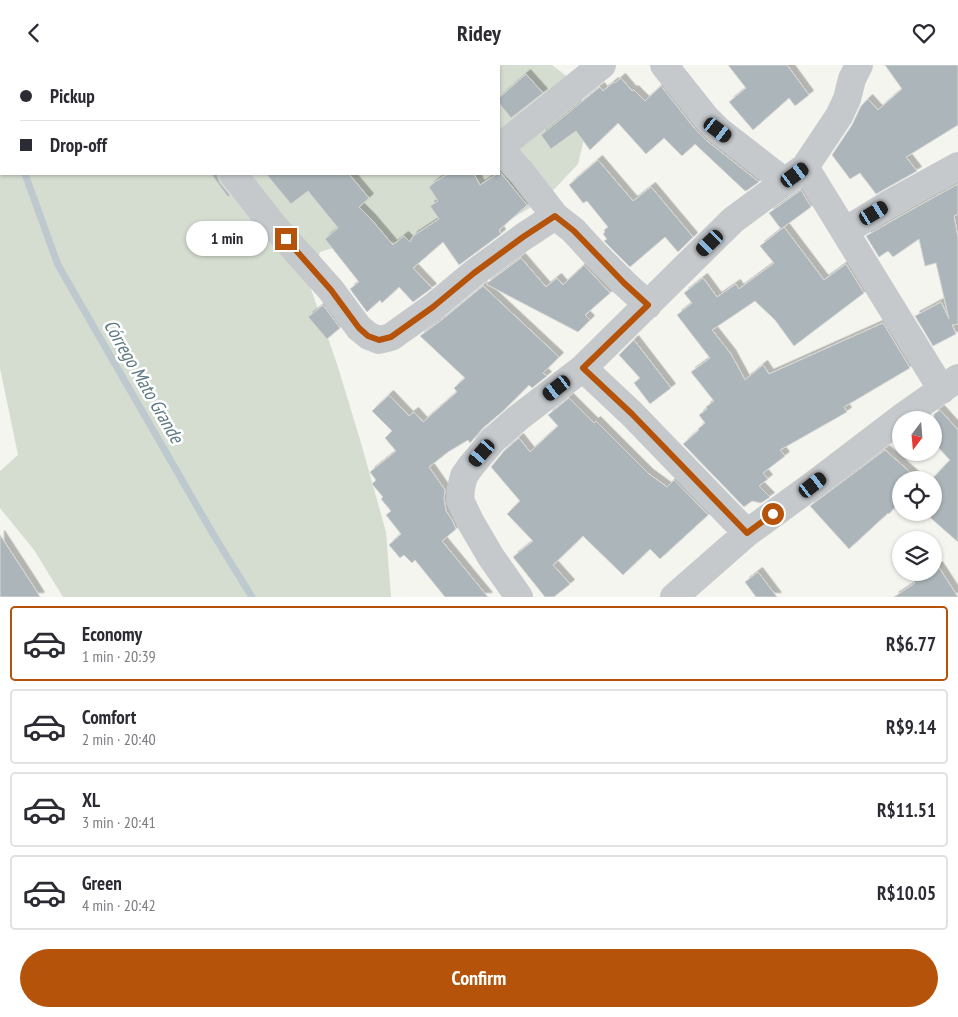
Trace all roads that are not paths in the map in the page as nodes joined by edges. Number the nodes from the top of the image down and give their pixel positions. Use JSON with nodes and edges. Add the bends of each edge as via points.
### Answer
{"nodes":[{"id":1,"x":602,"y":65,"type":"edge"},
{"id":2,"x":664,"y":65,"type":"edge"},
{"id":3,"x":859,"y":65,"type":"edge"},
{"id":4,"x":500,"y":147,"type":"edge"},
{"id":5,"x":500,"y":149,"type":"edge"},
{"id":6,"x":958,"y":166,"type":"edge"},
{"id":7,"x":234,"y":175,"type":"edge"},
{"id":8,"x":795,"y":175,"type":"junction"},
{"id":9,"x":555,"y":216,"type":"junction"},
{"id":10,"x":845,"y":231,"type":"junction"},
{"id":11,"x":648,"y":305,"type":"junction"},
{"id":12,"x":583,"y":368,"type":"junction"},
{"id":13,"x":950,"y":384,"type":"edge"},
{"id":14,"x":747,"y":533,"type":"junction"},
{"id":15,"x":519,"y":597,"type":"edge"},
{"id":16,"x":674,"y":597,"type":"edge"}],
"edges":[{"from":1,"to":4,"type":"street"},
{"from":2,"to":8,"type":"street","via":[[718,130]]},
{"from":3,"to":8,"type":"street","via":[[839,116]]},
{"from":5,"to":9,"type":"street"},
{"from":6,"to":10,"type":"street"},
{"from":7,"to":9,"type":"street","via":[[359,328],[379,340],[391,337]]},
{"from":8,"to":10,"type":"street"},
{"from":8,"to":11,"type":"street","via":[[733,220]]},
{"from":9,"to":11,"type":"street"},
{"from":10,"to":13,"type":"street"},
{"from":11,"to":12,"type":"street"},
{"from":12,"to":14,"type":"street"},
{"from":12,"to":15,"type":"street","via":[[493,440],[464,477],[460,500],[491,557]]},
{"from":13,"to":14,"type":"street"},
{"from":14,"to":16,"type":"street"}]}
